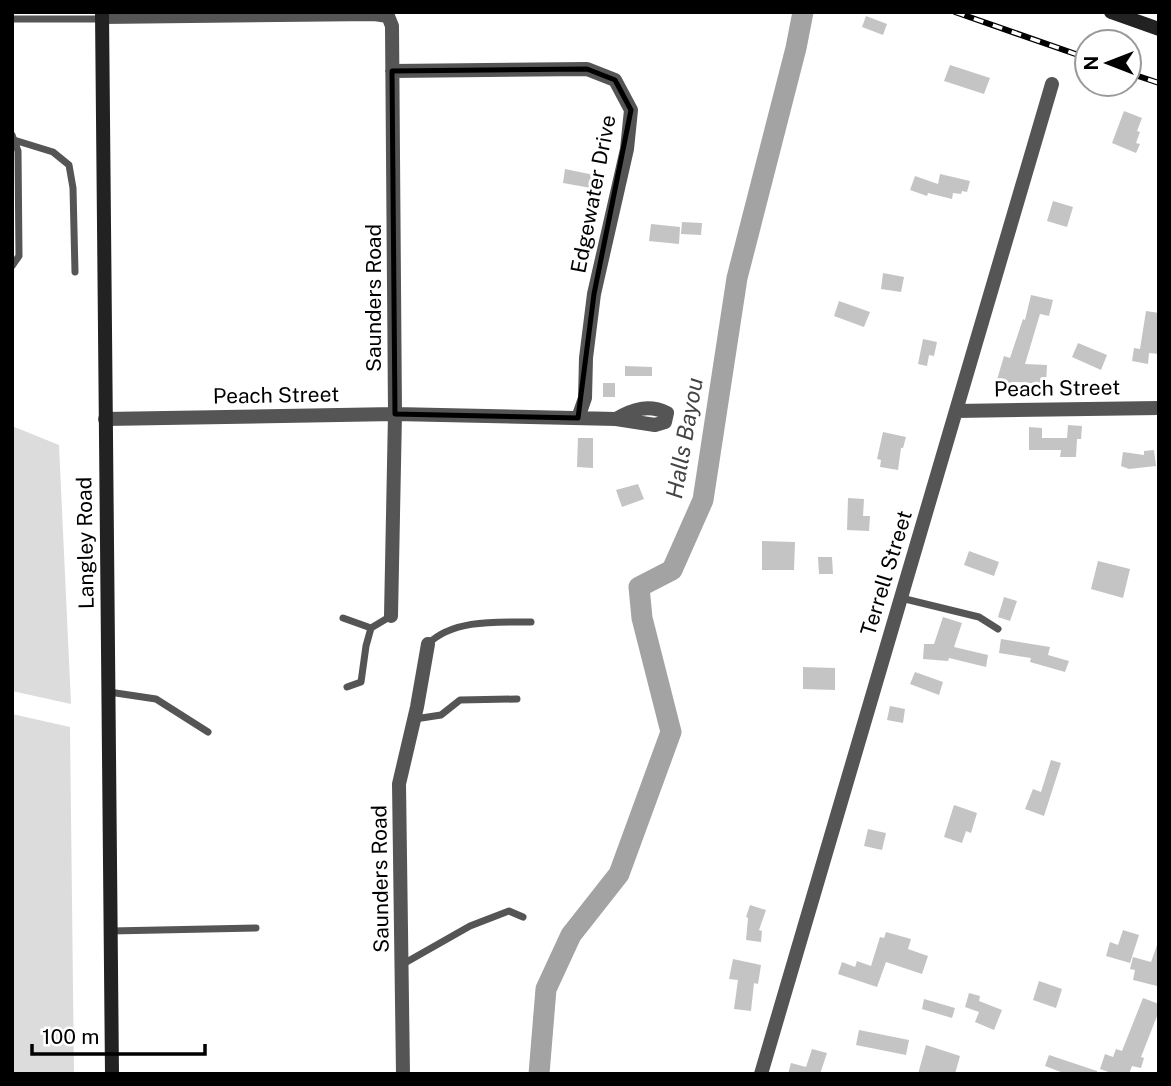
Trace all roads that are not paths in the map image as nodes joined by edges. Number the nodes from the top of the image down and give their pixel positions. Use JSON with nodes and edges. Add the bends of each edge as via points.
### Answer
{"nodes":[{"id":1,"x":1111,"y":12,"type":"edge"},
{"id":2,"x":353,"y":14,"type":"edge"},
{"id":3,"x":388,"y":14,"type":"edge"},
{"id":4,"x":102,"y":16,"type":"edge"},
{"id":5,"x":16,"y":17,"type":"edge"},
{"id":6,"x":1159,"y":29,"type":"edge"},
{"id":7,"x":392,"y":71,"type":"junction"},
{"id":8,"x":1052,"y":84,"type":"dead end"},
{"id":9,"x":13,"y":138,"type":"edge"},
{"id":10,"x":12,"y":266,"type":"edge"},
{"id":11,"x":75,"y":272,"type":"dead end"},
{"id":12,"x":1159,"y":408,"type":"edge"},
{"id":13,"x":956,"y":411,"type":"junction"},
{"id":14,"x":395,"y":414,"type":"junction"},
{"id":15,"x":578,"y":418,"type":"junction"},
{"id":16,"x":105,"y":419,"type":"junction"},
{"id":17,"x":616,"y":419,"type":"dead end"},
{"id":18,"x":901,"y":598,"type":"junction"},
{"id":19,"x":391,"y":616,"type":"joint"},
{"id":20,"x":343,"y":618,"type":"dead end"},
{"id":21,"x":531,"y":622,"type":"dead end"},
{"id":22,"x":371,"y":628,"type":"junction"},
{"id":23,"x":998,"y":629,"type":"dead end"},
{"id":24,"x":428,"y":644,"type":"joint"},
{"id":25,"x":347,"y":687,"type":"dead end"},
{"id":26,"x":108,"y":692,"type":"junction"},
{"id":27,"x":516,"y":699,"type":"dead end"},
{"id":28,"x":415,"y":719,"type":"junction"},
{"id":29,"x":208,"y":732,"type":"dead end"},
{"id":30,"x":523,"y":918,"type":"dead end"},
{"id":31,"x":256,"y":928,"type":"dead end"},
{"id":32,"x":111,"y":931,"type":"junction"},
{"id":33,"x":403,"y":964,"type":"junction"},
{"id":34,"x":111,"y":1074,"type":"edge"},
{"id":35,"x":403,"y":1074,"type":"edge"},
{"id":36,"x":761,"y":1074,"type":"edge"}],
"edges":[{"from":1,"to":6,"type":"street"},
{"from":2,"to":3,"type":"street","name":"Saunders Road"},
{"from":2,"to":4,"type":"street","name":"Saunders Road"},
{"from":3,"to":7,"type":"street","name":"Saunders Road"},
{"from":4,"to":5,"type":"lane"},
{"from":4,"to":16,"type":"street","name":"Langley Road"},
{"from":7,"to":14,"type":"street","name":"Saunders Road"},
{"from":7,"to":15,"type":"street","name":"Edgewater Drive","via":[[587,69],[615,80],[632,110],[594,294],[585,398]]},
{"from":8,"to":13,"type":"street","name":"Terrell Street"},
{"from":9,"to":10,"type":"lane","via":[[19,151],[19,256]]},
{"from":9,"to":11,"type":"lane","via":[[53,152],[69,165]]},
{"from":12,"to":13,"type":"street","name":"Peach Street"},
{"from":13,"to":18,"type":"street","name":"Terrell Street"},
{"from":14,"to":15,"type":"street","name":"Peach Street"},
{"from":14,"to":16,"type":"street","name":"Peach Street"},
{"from":14,"to":19,"type":"street","name":"Saunders Road"},
{"from":15,"to":17,"type":"street","name":"Peach Street"},
{"from":16,"to":26,"type":"street","name":"Langley Road"},
{"from":18,"to":23,"type":"lane","via":[[979,617]]},
{"from":18,"to":36,"type":"street","name":"Terrell Street"},
{"from":19,"to":22,"type":"lane"},
{"from":20,"to":22,"type":"lane"},
{"from":21,"to":24,"type":"lane","via":[[476,623],[436,636]]},
{"from":22,"to":25,"type":"lane","via":[[361,682]]},
{"from":24,"to":28,"type":"street","name":"Saunders Road"},
{"from":26,"to":29,"type":"lane","via":[[156,699]]},
{"from":26,"to":32,"type":"street","name":"Langley Road"},
{"from":27,"to":28,"type":"lane","via":[[460,700],[441,715]]},
{"from":28,"to":33,"type":"street","name":"Saunders Road","via":[[399,784]]},
{"from":30,"to":33,"type":"lane","via":[[509,911],[470,926]]},
{"from":31,"to":32,"type":"lane"},
{"from":32,"to":34,"type":"street","name":"Langley Road"},
{"from":33,"to":35,"type":"street","name":"Saunders Road"}]}
